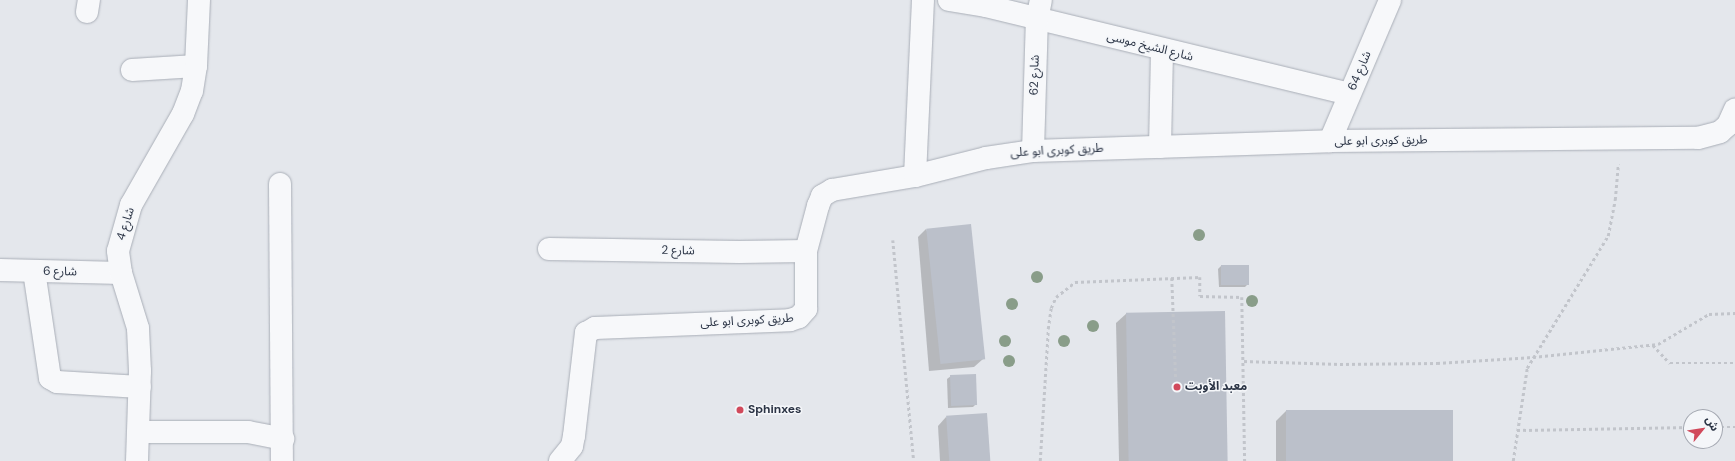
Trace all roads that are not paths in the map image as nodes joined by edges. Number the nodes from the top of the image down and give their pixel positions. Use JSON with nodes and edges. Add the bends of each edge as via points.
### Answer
{"nodes":[{"id":1,"x":200,"y":0,"type":"edge"},
{"id":2,"x":923,"y":0,"type":"edge"},
{"id":3,"x":949,"y":0,"type":"edge"},
{"id":4,"x":1390,"y":0,"type":"edge"},
{"id":5,"x":1039,"y":10,"type":"edge"},
{"id":6,"x":1162,"y":50,"type":"junction"},
{"id":7,"x":196,"y":66,"type":"junction"},
{"id":8,"x":132,"y":70,"type":"dead end"},
{"id":9,"x":1350,"y":94,"type":"junction"},
{"id":10,"x":1735,"y":109,"type":"edge"},
{"id":11,"x":1330,"y":141,"type":"junction"},
{"id":12,"x":1160,"y":147,"type":"junction"},
{"id":13,"x":1033,"y":151,"type":"junction"},
{"id":14,"x":915,"y":176,"type":"junction"},
{"id":15,"x":280,"y":184,"type":"dead end"},
{"id":16,"x":549,"y":249,"type":"dead end"},
{"id":17,"x":806,"y":251,"type":"junction"},
{"id":18,"x":0,"y":270,"type":"edge"},
{"id":19,"x":34,"y":271,"type":"junction"},
{"id":20,"x":121,"y":273,"type":"junction"},
{"id":21,"x":140,"y":387,"type":"junction"},
{"id":22,"x":139,"y":432,"type":"junction"},
{"id":23,"x":282,"y":439,"type":"junction"},
{"id":24,"x":137,"y":461,"type":"edge"},
{"id":25,"x":282,"y":461,"type":"edge"},
{"id":26,"x":560,"y":461,"type":"edge"}],
"edges":[{"from":1,"to":7,"type":"street","name":"شارع 4"},
{"from":2,"to":14,"type":"street"},
{"from":3,"to":5,"type":"street","name":"شارع الشيخ موسى"},
{"from":4,"to":9,"type":"street","name":"شارع 64"},
{"from":5,"to":6,"type":"street","name":"شارع الشيخ موسى"},
{"from":5,"to":13,"type":"street","name":"شارع 62"},
{"from":6,"to":9,"type":"street","name":"شارع الشيخ موسى"},
{"from":6,"to":12,"type":"street"},
{"from":7,"to":8,"type":"street"},
{"from":7,"to":20,"type":"street","name":"شارع 4","via":[[192,91],[183,114],[131,206],[122,228],[118,251]]},
{"from":9,"to":11,"type":"street","name":"شارع 64"},
{"from":10,"to":11,"type":"street","name":"طريق كوبرى ابو على","via":[[1728,125],[1710,137]]},
{"from":11,"to":12,"type":"street","name":"طريق كوبرى ابو على"},
{"from":12,"to":13,"type":"street","name":"طريق كوبرى ابو على"},
{"from":13,"to":14,"type":"street","name":"طريق كوبرى ابو على","via":[[986,158]]},
{"from":14,"to":17,"type":"street","name":"طريق كوبرى ابو على","via":[[827,192],[819,200]]},
{"from":15,"to":23,"type":"street"},
{"from":16,"to":17,"type":"street","name":"شارع 2"},
{"from":17,"to":26,"type":"street","name":"طريق كوبرى ابو على","via":[[806,309],[795,319],[595,328],[586,333],[572,446]]},
{"from":18,"to":19,"type":"street","name":"شارع 6"},
{"from":19,"to":20,"type":"street","name":"شارع 6"},
{"from":19,"to":21,"type":"street","via":[[50,378],[57,382]]},
{"from":20,"to":21,"type":"street","name":"شارع 4","via":[[138,328]]},
{"from":21,"to":22,"type":"street","name":"شارع 4"},
{"from":22,"to":23,"type":"street","via":[[230,431],[266,434]]},
{"from":22,"to":24,"type":"street","name":"شارع 4"},
{"from":23,"to":25,"type":"street"}]}
